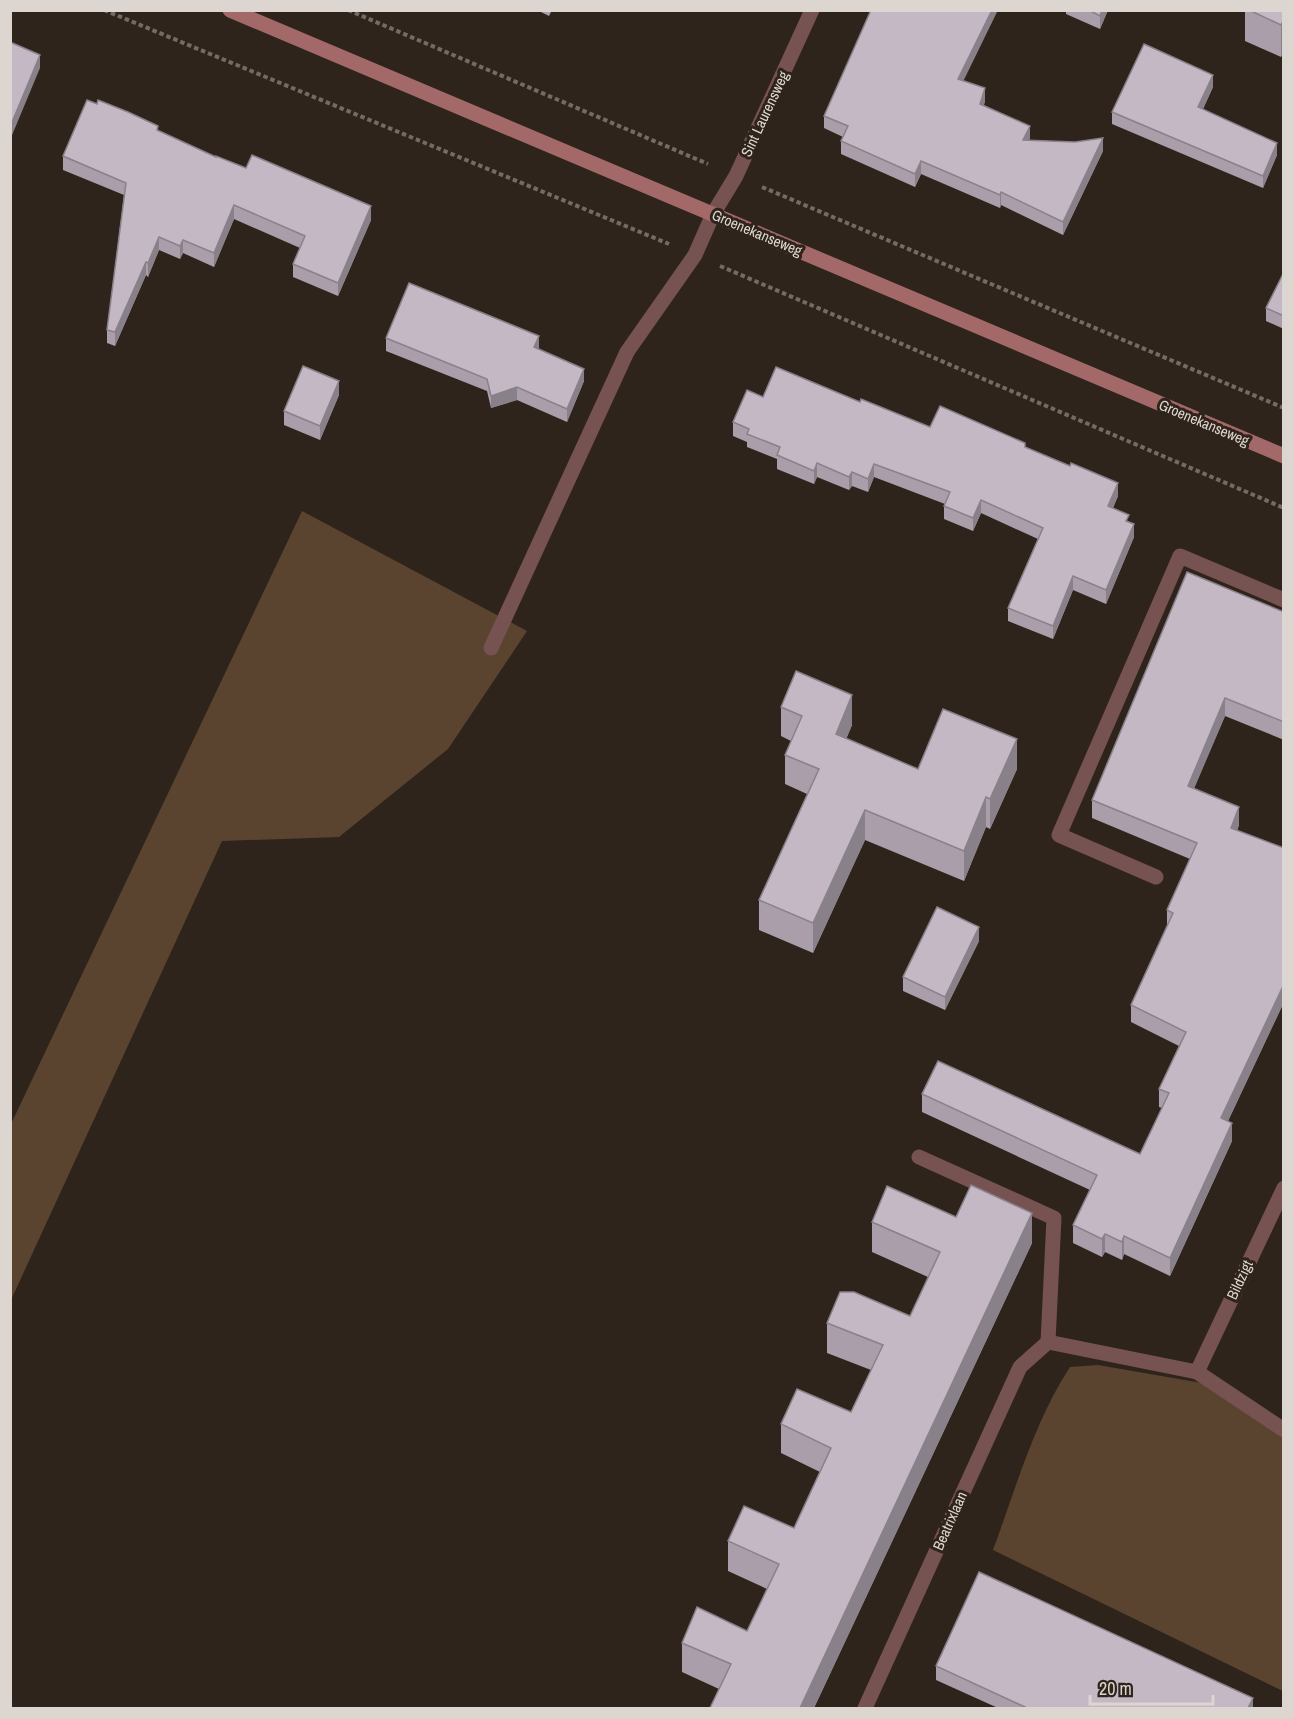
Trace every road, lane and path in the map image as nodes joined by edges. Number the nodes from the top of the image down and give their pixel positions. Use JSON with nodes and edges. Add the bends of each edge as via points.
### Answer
{"nodes":[{"id":1,"x":230,"y":10,"type":"edge"},
{"id":2,"x":348,"y":10,"type":"edge"},
{"id":3,"x":812,"y":10,"type":"edge"},
{"id":4,"x":736,"y":176,"type":"junction"},
{"id":5,"x":713,"y":214,"type":"junction"},
{"id":6,"x":1284,"y":408,"type":"edge"},
{"id":7,"x":1284,"y":456,"type":"edge"},
{"id":8,"x":1284,"y":600,"type":"edge"},
{"id":9,"x":491,"y":648,"type":"dead end"},
{"id":10,"x":1156,"y":877,"type":"dead end"},
{"id":11,"x":918,"y":1157,"type":"dead end"},
{"id":12,"x":1284,"y":1188,"type":"edge"},
{"id":13,"x":1048,"y":1342,"type":"junction"},
{"id":14,"x":1197,"y":1372,"type":"junction"},
{"id":15,"x":1284,"y":1430,"type":"edge"},
{"id":16,"x":865,"y":1708,"type":"edge"}],
"edges":[{"from":1,"to":5,"type":"main road","name":"Groenekanseweg"},
{"from":2,"to":4,"type":"path"},
{"from":3,"to":4,"type":"street","name":"Sint Laurensweg"},
{"from":4,"to":5,"type":"street","name":"Sint Laurensweg"},
{"from":4,"to":6,"type":"path"},
{"from":5,"to":7,"type":"main road","name":"Groenekanseweg"},
{"from":5,"to":9,"type":"street","name":"Sint Laurensweg","via":[[695,255],[627,352]]},
{"from":8,"to":10,"type":"street","via":[[1180,556],[1059,835]]},
{"from":11,"to":13,"type":"street","via":[[1054,1218]]},
{"from":12,"to":14,"type":"street","name":"Bildzigt"},
{"from":13,"to":14,"type":"street"},
{"from":13,"to":16,"type":"street","name":"Beatrixlaan","via":[[1020,1367]]},
{"from":14,"to":15,"type":"street"}]}
